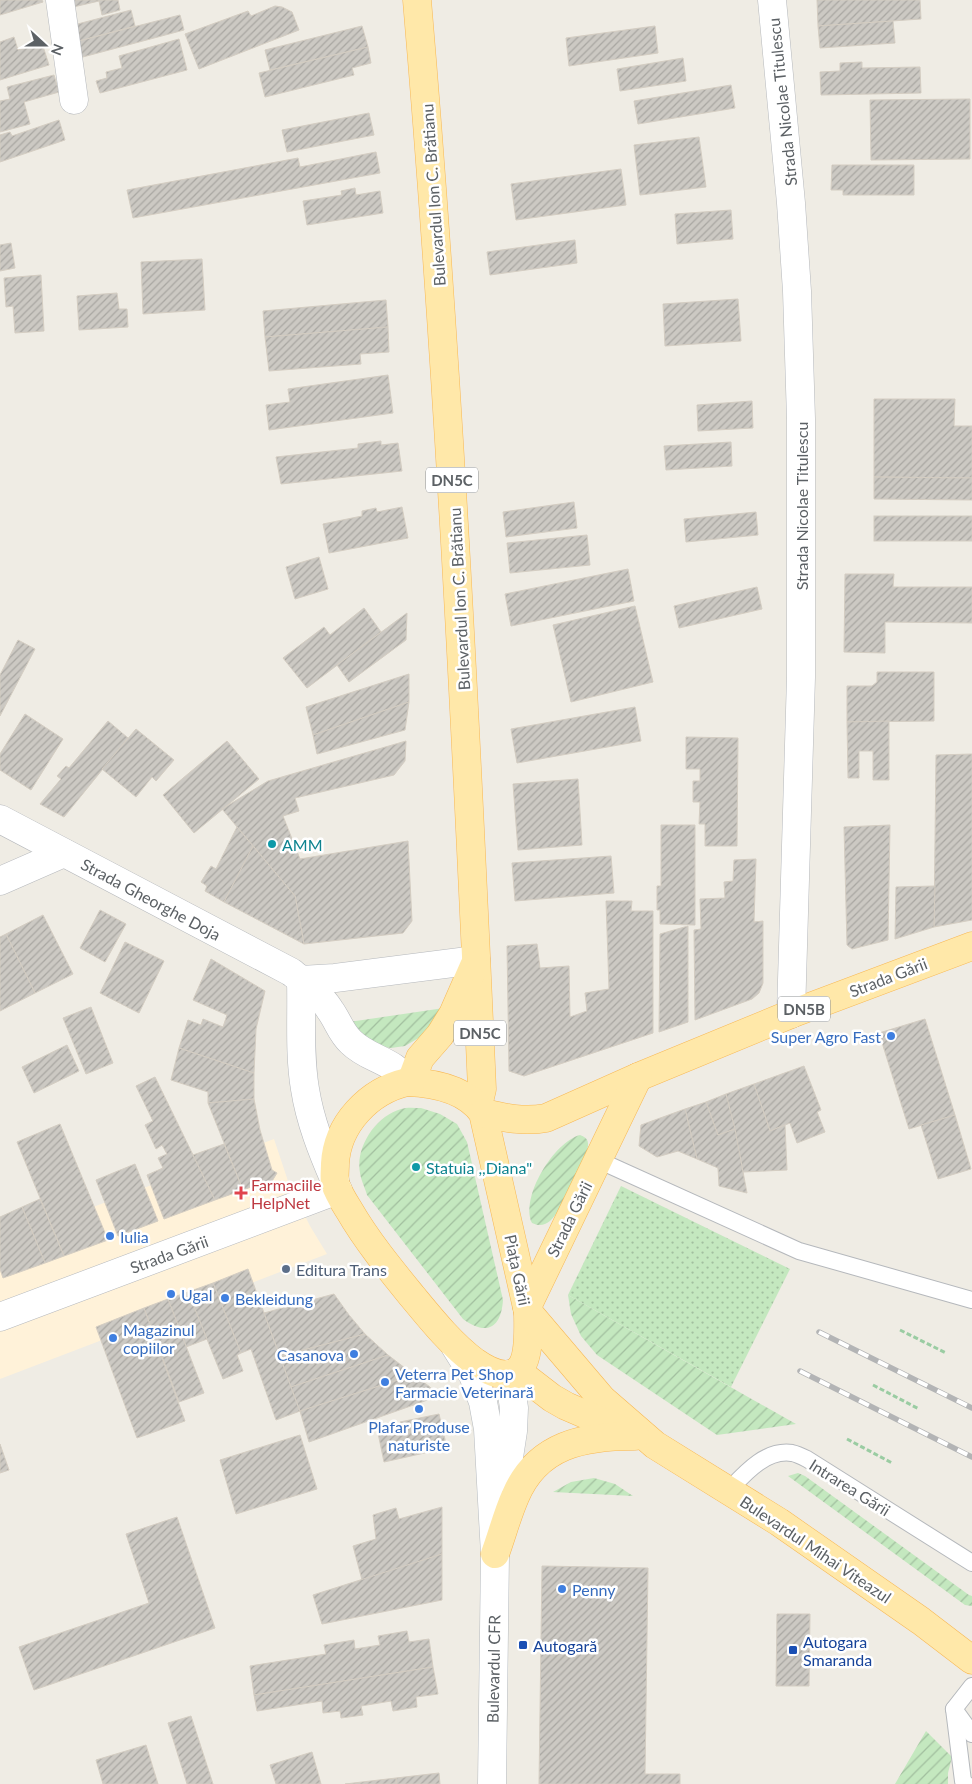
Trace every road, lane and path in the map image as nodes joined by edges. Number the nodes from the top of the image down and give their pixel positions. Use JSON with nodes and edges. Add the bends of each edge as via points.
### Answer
{"nodes":[{"id":1,"x":60,"y":0,"type":"edge"},
{"id":2,"x":417,"y":0,"type":"edge"},
{"id":3,"x":772,"y":0,"type":"edge"},
{"id":4,"x":74,"y":100,"type":"dead end"},
{"id":5,"x":0,"y":819,"type":"edge"},
{"id":6,"x":64,"y":853,"type":"junction"},
{"id":7,"x":0,"y":881,"type":"edge"},
{"id":8,"x":972,"y":946,"type":"edge"},
{"id":9,"x":476,"y":960,"type":"junction"},
{"id":10,"x":301,"y":980,"type":"junction"},
{"id":11,"x":791,"y":1014,"type":"junction"},
{"id":12,"x":638,"y":1077,"type":"junction"},
{"id":13,"x":409,"y":1082,"type":"junction"},
{"id":14,"x":481,"y":1110,"type":"junction"},
{"id":15,"x":598,"y":1160,"type":"junction"},
{"id":16,"x":336,"y":1185,"type":"junction"},
{"id":17,"x":972,"y":1300,"type":"edge"},
{"id":18,"x":527,"y":1310,"type":"junction"},
{"id":19,"x":0,"y":1316,"type":"edge"},
{"id":20,"x":900,"y":1330,"type":"dead end"},
{"id":21,"x":453,"y":1342,"type":"junction"},
{"id":22,"x":946,"y":1353,"type":"dead end"},
{"id":23,"x":513,"y":1372,"type":"junction"},
{"id":24,"x":872,"y":1385,"type":"dead end"},
{"id":25,"x":919,"y":1409,"type":"dead end"},
{"id":26,"x":847,"y":1439,"type":"dead end"},
{"id":27,"x":645,"y":1441,"type":"junction"},
{"id":28,"x":892,"y":1462,"type":"dead end"},
{"id":29,"x":729,"y":1490,"type":"junction"},
{"id":30,"x":495,"y":1554,"type":"junction"},
{"id":31,"x":972,"y":1563,"type":"edge"},
{"id":32,"x":972,"y":1660,"type":"edge"},
{"id":33,"x":972,"y":1686,"type":"edge"},
{"id":34,"x":954,"y":1709,"type":"junction"},
{"id":35,"x":972,"y":1734,"type":"edge"},
{"id":36,"x":492,"y":1784,"type":"edge"},
{"id":37,"x":966,"y":1784,"type":"edge"}],
"edges":[{"from":1,"to":4,"type":"street"},
{"from":2,"to":9,"type":"main road","name":"Bulevardul Ion C. Brătianu","number":"DN5C","via":[[445,360]]},
{"from":3,"to":11,"type":"street","name":"Strada Nicolae Titulescu","via":[[792,213],[801,419],[801,677]]},
{"from":5,"to":6,"type":"street","name":"Strada Gheorghe Doja"},
{"from":6,"to":7,"type":"street"},
{"from":6,"to":10,"type":"street","name":"Strada Gheorghe Doja"},
{"from":8,"to":11,"type":"main road","name":"Strada Gării","number":"DN5B"},
{"from":9,"to":10,"type":"street"},
{"from":9,"to":13,"type":"main road","name":"Bulevardul Ion C. Brătianu","via":[[453,1014],[420,1058]]},
{"from":9,"to":14,"type":"main road","name":"Bulevardul Ion C. Brătianu","number":"DN5C"},
{"from":10,"to":13,"type":"street","name":"Strada Gheorghe Doja","via":[[323,1000],[351,1042],[398,1069]]},
{"from":10,"to":16,"type":"street","via":[[305,1088],[317,1139]]},
{"from":11,"to":12,"type":"main road","name":"Strada Gării","number":"DN5B"},
{"from":12,"to":14,"type":"main road","name":"Strada Gării","number":"DN5B","via":[[546,1118],[513,1119]]},
{"from":12,"to":15,"type":"main road","name":"Strada Gării"},
{"from":13,"to":14,"type":"main road","via":[[445,1087],[464,1096]]},
{"from":13,"to":16,"type":"main road","via":[[388,1088],[363,1105],[351,1119],[338,1146]]},
{"from":14,"to":18,"type":"main road","name":"Piața Gării"},
{"from":15,"to":17,"type":"lane","via":[[800,1251]]},
{"from":15,"to":18,"type":"main road","name":"Strada Gării"},
{"from":16,"to":19,"type":"street","name":"Strada Gării"},
{"from":16,"to":21,"type":"main road","via":[[355,1220],[380,1255]]},
{"from":18,"to":23,"type":"main road","name":"Piața Gării","via":[[529,1332],[526,1352],[522,1365]]},
{"from":18,"to":27,"type":"main road","name":"Bulevardul Mihai Viteazul","via":[[602,1399]]},
{"from":20,"to":22,"type":"path"},
{"from":21,"to":23,"type":"main road","via":[[488,1370],[505,1374]]},
{"from":21,"to":30,"type":"street","name":"Bulevardul CFR","via":[[473,1375],[483,1402]]},
{"from":23,"to":27,"type":"main road","name":"Bulevardul Mihai Viteazul","via":[[552,1398]]},
{"from":23,"to":30,"type":"street","name":"Bulevardul CFR","via":[[513,1431]]},
{"from":24,"to":25,"type":"path"},
{"from":26,"to":28,"type":"path"},
{"from":27,"to":29,"type":"main road","name":"Bulevardul Mihai Viteazul"},
{"from":27,"to":30,"type":"main road","via":[[611,1436],[565,1445],[549,1453],[529,1472],[516,1496]]},
{"from":29,"to":31,"type":"lane","name":"Intrarea Gării","via":[[754,1464],[778,1454],[793,1453]]},
{"from":29,"to":32,"type":"main road","name":"Bulevardul Mihai Viteazul","via":[[921,1621]]},
{"from":30,"to":36,"type":"street","name":"Bulevardul CFR"},
{"from":33,"to":34,"type":"lane"},
{"from":34,"to":35,"type":"lane"},
{"from":34,"to":37,"type":"lane","via":[[963,1782]]}]}
